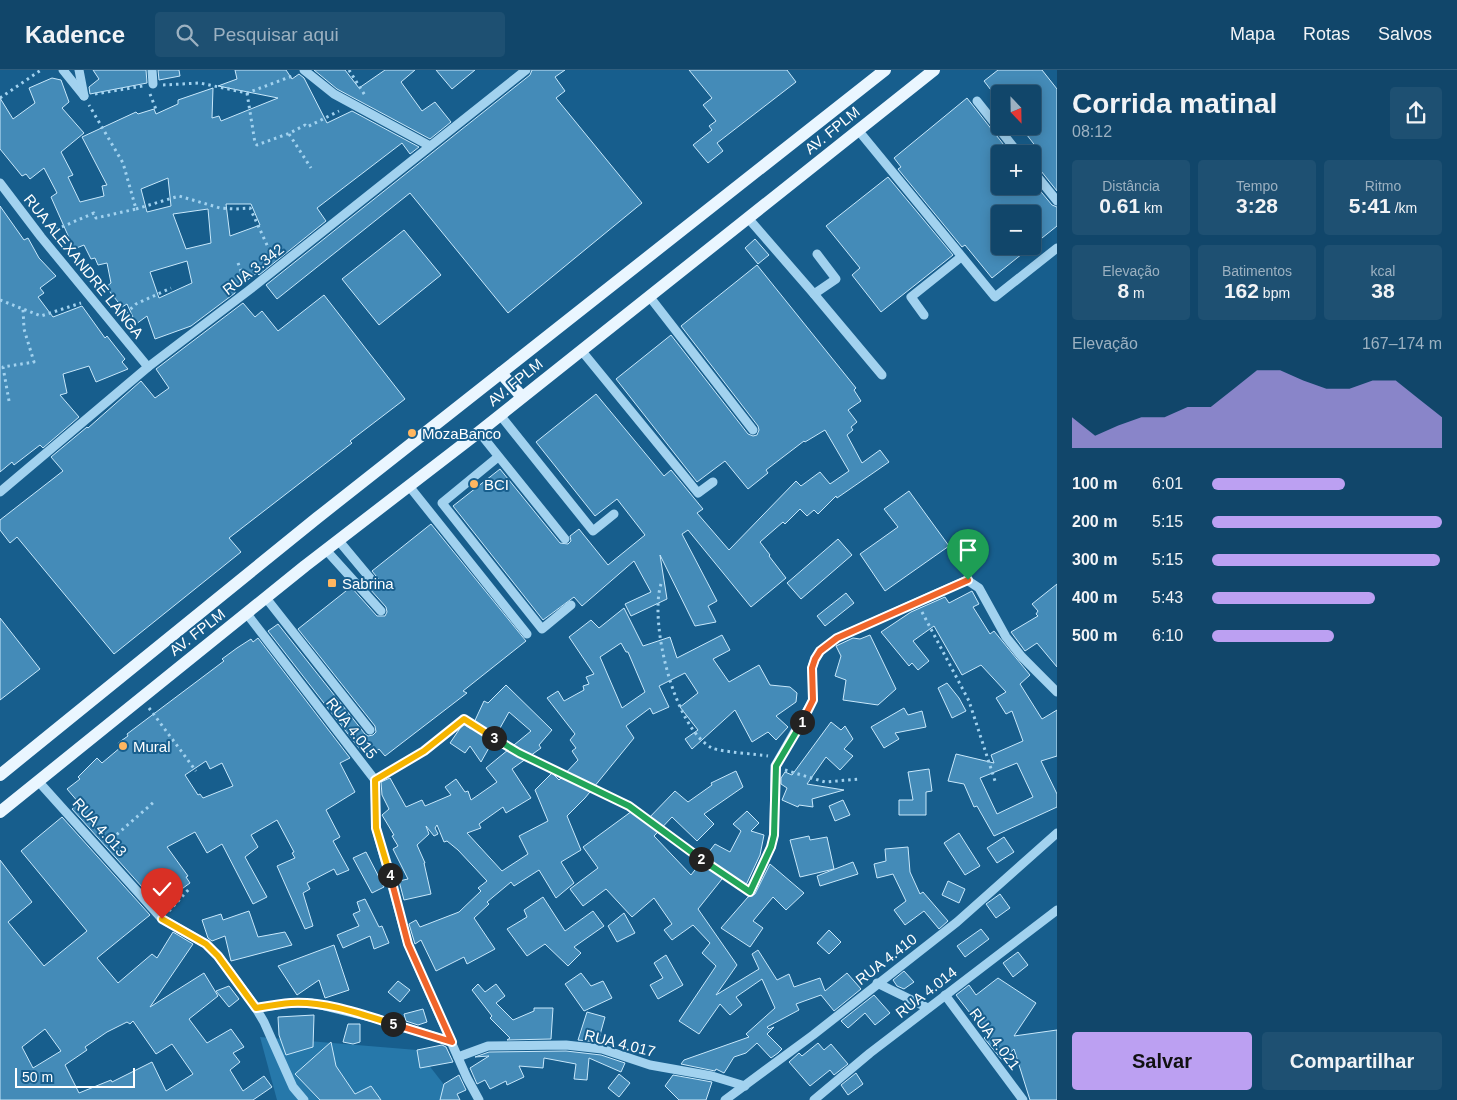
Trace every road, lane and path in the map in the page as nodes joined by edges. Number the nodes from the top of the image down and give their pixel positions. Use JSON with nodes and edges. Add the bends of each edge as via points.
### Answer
{"nodes":[{"id":1,"x":41,"y":70,"type":"edge"},
{"id":2,"x":63,"y":70,"type":"edge"},
{"id":3,"x":79,"y":70,"type":"edge"},
{"id":4,"x":152,"y":70,"type":"edge"},
{"id":5,"x":303,"y":70,"type":"edge"},
{"id":6,"x":349,"y":70,"type":"edge"},
{"id":7,"x":526,"y":70,"type":"edge"},
{"id":8,"x":884,"y":70,"type":"edge"},
{"id":9,"x":934,"y":70,"type":"edge"},
{"id":10,"x":153,"y":84,"type":"joint"},
{"id":11,"x":247,"y":93,"type":"junction"},
{"id":12,"x":84,"y":96,"type":"junction"},
{"id":13,"x":0,"y":98,"type":"edge"},
{"id":14,"x":977,"y":101,"type":"dead end"},
{"id":15,"x":352,"y":104,"type":"junction"},
{"id":16,"x":157,"y":112,"type":"dead end"},
{"id":17,"x":377,"y":118,"type":"junction"},
{"id":18,"x":858,"y":130,"type":"junction"},
{"id":19,"x":289,"y":134,"type":"junction"},
{"id":20,"x":1012,"y":145,"type":"edge"},
{"id":21,"x":430,"y":146,"type":"junction"},
{"id":22,"x":311,"y":168,"type":"dead end"},
{"id":23,"x":1041,"y":181,"type":"edge"},
{"id":24,"x":0,"y":183,"type":"edge"},
{"id":25,"x":1057,"y":201,"type":"edge"},
{"id":26,"x":136,"y":209,"type":"junction"},
{"id":27,"x":748,"y":218,"type":"junction"},
{"id":28,"x":41,"y":237,"type":"junction"},
{"id":29,"x":1057,"y":248,"type":"edge"},
{"id":30,"x":817,"y":254,"type":"dead end"},
{"id":31,"x":961,"y":257,"type":"junction"},
{"id":32,"x":277,"y":268,"type":"junction"},
{"id":33,"x":171,"y":288,"type":"dead end"},
{"id":34,"x":814,"y":294,"type":"junction"},
{"id":35,"x":89,"y":296,"type":"junction"},
{"id":36,"x":649,"y":296,"type":"junction"},
{"id":37,"x":0,"y":300,"type":"edge"},
{"id":38,"x":22,"y":308,"type":"junction"},
{"id":39,"x":924,"y":315,"type":"dead end"},
{"id":40,"x":114,"y":325,"type":"junction"},
{"id":41,"x":581,"y":350,"type":"junction"},
{"id":42,"x":148,"y":367,"type":"junction"},
{"id":43,"x":501,"y":373,"type":"junction"},
{"id":44,"x":882,"y":375,"type":"dead end"},
{"id":45,"x":522,"y":397,"type":"junction"},
{"id":46,"x":9,"y":401,"type":"dead end"},
{"id":47,"x":500,"y":415,"type":"junction"},
{"id":48,"x":754,"y":430,"type":"dead end"},
{"id":49,"x":479,"y":432,"type":"junction"},
{"id":50,"x":498,"y":457,"type":"junction"},
{"id":51,"x":713,"y":482,"type":"dead end"},
{"id":52,"x":409,"y":486,"type":"junction"},
{"id":53,"x":0,"y":492,"type":"edge"},
{"id":54,"x":614,"y":514,"type":"dead end"},
{"id":55,"x":565,"y":539,"type":"dead end"},
{"id":56,"x":339,"y":541,"type":"junction"},
{"id":57,"x":326,"y":550,"type":"junction"},
{"id":58,"x":374,"y":583,"type":"dead end"},
{"id":59,"x":661,"y":584,"type":"dead end"},
{"id":60,"x":266,"y":598,"type":"junction"},
{"id":61,"x":918,"y":603,"type":"junction"},
{"id":62,"x":572,"y":605,"type":"dead end"},
{"id":63,"x":381,"y":611,"type":"dead end"},
{"id":64,"x":247,"y":614,"type":"junction"},
{"id":65,"x":527,"y":634,"type":"dead end"},
{"id":66,"x":1057,"y":692,"type":"edge"},
{"id":67,"x":141,"y":698,"type":"junction"},
{"id":68,"x":370,"y":730,"type":"dead end"},
{"id":69,"x":782,"y":757,"type":"junction"},
{"id":70,"x":776,"y":766,"type":"junction"},
{"id":71,"x":196,"y":771,"type":"dead end"},
{"id":72,"x":0,"y":775,"type":"edge"},
{"id":73,"x":38,"y":780,"type":"junction"},
{"id":74,"x":375,"y":780,"type":"junction"},
{"id":75,"x":860,"y":780,"type":"dead end"},
{"id":76,"x":996,"y":784,"type":"dead end"},
{"id":77,"x":156,"y":801,"type":"dead end"},
{"id":78,"x":0,"y":812,"type":"edge"},
{"id":79,"x":1057,"y":833,"type":"edge"},
{"id":80,"x":101,"y":848,"type":"junction"},
{"id":81,"x":189,"y":889,"type":"dead end"},
{"id":82,"x":750,"y":892,"type":"joint"},
{"id":83,"x":1057,"y":910,"type":"edge"},
{"id":84,"x":162,"y":919,"type":"junction"},
{"id":85,"x":877,"y":983,"type":"junction"},
{"id":86,"x":945,"y":995,"type":"junction"},
{"id":87,"x":256,"y":1008,"type":"junction"},
{"id":88,"x":928,"y":1008,"type":"junction"},
{"id":89,"x":452,"y":1042,"type":"junction"},
{"id":90,"x":458,"y":1057,"type":"junction"},
{"id":91,"x":745,"y":1086,"type":"junction"},
{"id":92,"x":304,"y":1100,"type":"edge"},
{"id":93,"x":479,"y":1100,"type":"edge"},
{"id":94,"x":725,"y":1100,"type":"edge"},
{"id":95,"x":814,"y":1100,"type":"edge"},
{"id":96,"x":1023,"y":1100,"type":"edge"}],
"edges":[{"from":1,"to":13,"type":"path"},
{"from":2,"to":12,"type":"street"},
{"from":3,"to":12,"type":"street"},
{"from":4,"to":10,"type":"street"},
{"from":5,"to":11,"type":"path"},
{"from":5,"to":15,"type":"street"},
{"from":6,"to":17,"type":"path"},
{"from":7,"to":21,"type":"street","name":"RUA 3.342"},
{"from":8,"to":43,"type":"main road","name":"AV. FPLM"},
{"from":9,"to":18,"type":"main road","name":"AV. FPLM"},
{"from":10,"to":11,"type":"path","via":[[200,84]]},
{"from":11,"to":19,"type":"path","via":[[257,145]]},
{"from":12,"to":16,"type":"path","via":[[148,85]]},
{"from":12,"to":26,"type":"path","via":[[122,163]]},
{"from":14,"to":20,"type":"street"},
{"from":15,"to":17,"type":"street"},
{"from":15,"to":19,"type":"path"},
{"from":17,"to":21,"type":"street"},
{"from":18,"to":27,"type":"main road","name":"AV. FPLM"},
{"from":18,"to":31,"type":"street"},
{"from":19,"to":22,"type":"path"},
{"from":21,"to":32,"type":"street","name":"RUA 3.342"},
{"from":23,"to":25,"type":"street"},
{"from":24,"to":28,"type":"street","name":"RUA ALEXANDRE LANGA"},
{"from":26,"to":28,"type":"path","via":[[96,218],[94,213],[58,226]]},
{"from":26,"to":32,"type":"path","via":[[179,196],[220,208],[250,208]]},
{"from":27,"to":34,"type":"street"},
{"from":27,"to":36,"type":"main road","name":"AV. FPLM"},
{"from":28,"to":35,"type":"street","name":"RUA ALEXANDRE LANGA"},
{"from":29,"to":31,"type":"street","via":[[995,297]]},
{"from":30,"to":34,"type":"street","via":[[836,279]]},
{"from":31,"to":39,"type":"street","via":[[911,297]]},
{"from":32,"to":42,"type":"street","name":"RUA 3.342"},
{"from":33,"to":40,"type":"path","via":[[136,304]]},
{"from":34,"to":44,"type":"street"},
{"from":35,"to":38,"type":"path","via":[[78,305],[40,316]]},
{"from":35,"to":40,"type":"street","name":"RUA ALEXANDRE LANGA"},
{"from":36,"to":41,"type":"main road","name":"AV. FPLM"},
{"from":36,"to":48,"type":"street"},
{"from":37,"to":38,"type":"path"},
{"from":38,"to":46,"type":"path","via":[[24,329],[34,362],[3,367]]},
{"from":40,"to":42,"type":"street","name":"RUA ALEXANDRE LANGA"},
{"from":41,"to":45,"type":"main road","name":"AV. FPLM"},
{"from":41,"to":51,"type":"street","via":[[698,493]]},
{"from":42,"to":53,"type":"street","name":"RUA 3.342"},
{"from":43,"to":45,"type":"main road"},
{"from":43,"to":72,"type":"main road","name":"AV. FPLM"},
{"from":45,"to":47,"type":"main road","name":"AV. FPLM"},
{"from":47,"to":49,"type":"main road","name":"AV. FPLM"},
{"from":47,"to":54,"type":"street","via":[[593,531]]},
{"from":49,"to":50,"type":"street"},
{"from":49,"to":52,"type":"main road","name":"AV. FPLM"},
{"from":50,"to":55,"type":"street"},
{"from":50,"to":62,"type":"street","via":[[442,502],[542,629]]},
{"from":52,"to":56,"type":"main road","name":"AV. FPLM"},
{"from":52,"to":65,"type":"street"},
{"from":56,"to":57,"type":"main road","name":"AV. FPLM"},
{"from":56,"to":58,"type":"street"},
{"from":57,"to":60,"type":"main road","name":"AV. FPLM"},
{"from":57,"to":63,"type":"street"},
{"from":59,"to":69,"type":"path","via":[[656,597],[657,623],[670,686],[698,737],[713,748]]},
{"from":60,"to":64,"type":"main road","name":"AV. FPLM"},
{"from":60,"to":68,"type":"street"},
{"from":61,"to":66,"type":"street","via":[[963,580],[973,582],[1022,658]]},
{"from":61,"to":69,"type":"street","via":[[837,638],[820,651],[812,668],[813,700]]},
{"from":61,"to":76,"type":"path","via":[[969,701]]},
{"from":64,"to":67,"type":"main road","name":"AV. FPLM"},
{"from":64,"to":74,"type":"street","name":"RUA 4.015"},
{"from":67,"to":71,"type":"path"},
{"from":67,"to":73,"type":"main road","name":"AV. FPLM"},
{"from":69,"to":70,"type":"street"},
{"from":70,"to":75,"type":"path","via":[[825,782]]},
{"from":70,"to":82,"type":"street","via":[[774,835]]},
{"from":73,"to":78,"type":"main road","name":"AV. FPLM"},
{"from":73,"to":80,"type":"street","name":"RUA 4.013"},
{"from":74,"to":82,"type":"path","via":[[424,751],[464,719],[519,753],[629,806]]},
{"from":74,"to":89,"type":"street","name":"RUA 4.015","via":[[376,828],[408,944]]},
{"from":77,"to":80,"type":"path"},
{"from":79,"to":85,"type":"street","name":"RUA 4.410","via":[[957,922]]},
{"from":80,"to":84,"type":"street","name":"RUA 4.013"},
{"from":81,"to":84,"type":"path"},
{"from":83,"to":86,"type":"street","name":"RUA 4.014"},
{"from":84,"to":87,"type":"street","name":"RUA 4.013","via":[[206,944]]},
{"from":85,"to":88,"type":"street"},
{"from":85,"to":91,"type":"street","name":"RUA 4.410"},
{"from":86,"to":88,"type":"street","name":"RUA 4.014"},
{"from":86,"to":96,"type":"street","name":"RUA 4.021"},
{"from":87,"to":89,"type":"street","via":[[291,1003],[319,1005]]},
{"from":87,"to":92,"type":"street","name":"RUA 4.013","via":[[293,1086]]},
{"from":88,"to":95,"type":"street","name":"RUA 4.014"},
{"from":89,"to":90,"type":"street","name":"RUA 4.015"},
{"from":90,"to":91,"type":"street","name":"RUA 4.017","via":[[488,1046],[566,1045],[602,1049],[650,1065],[712,1076]]},
{"from":90,"to":93,"type":"street","name":"RUA 4.015"},
{"from":91,"to":94,"type":"street","name":"RUA 4.410"}]}
